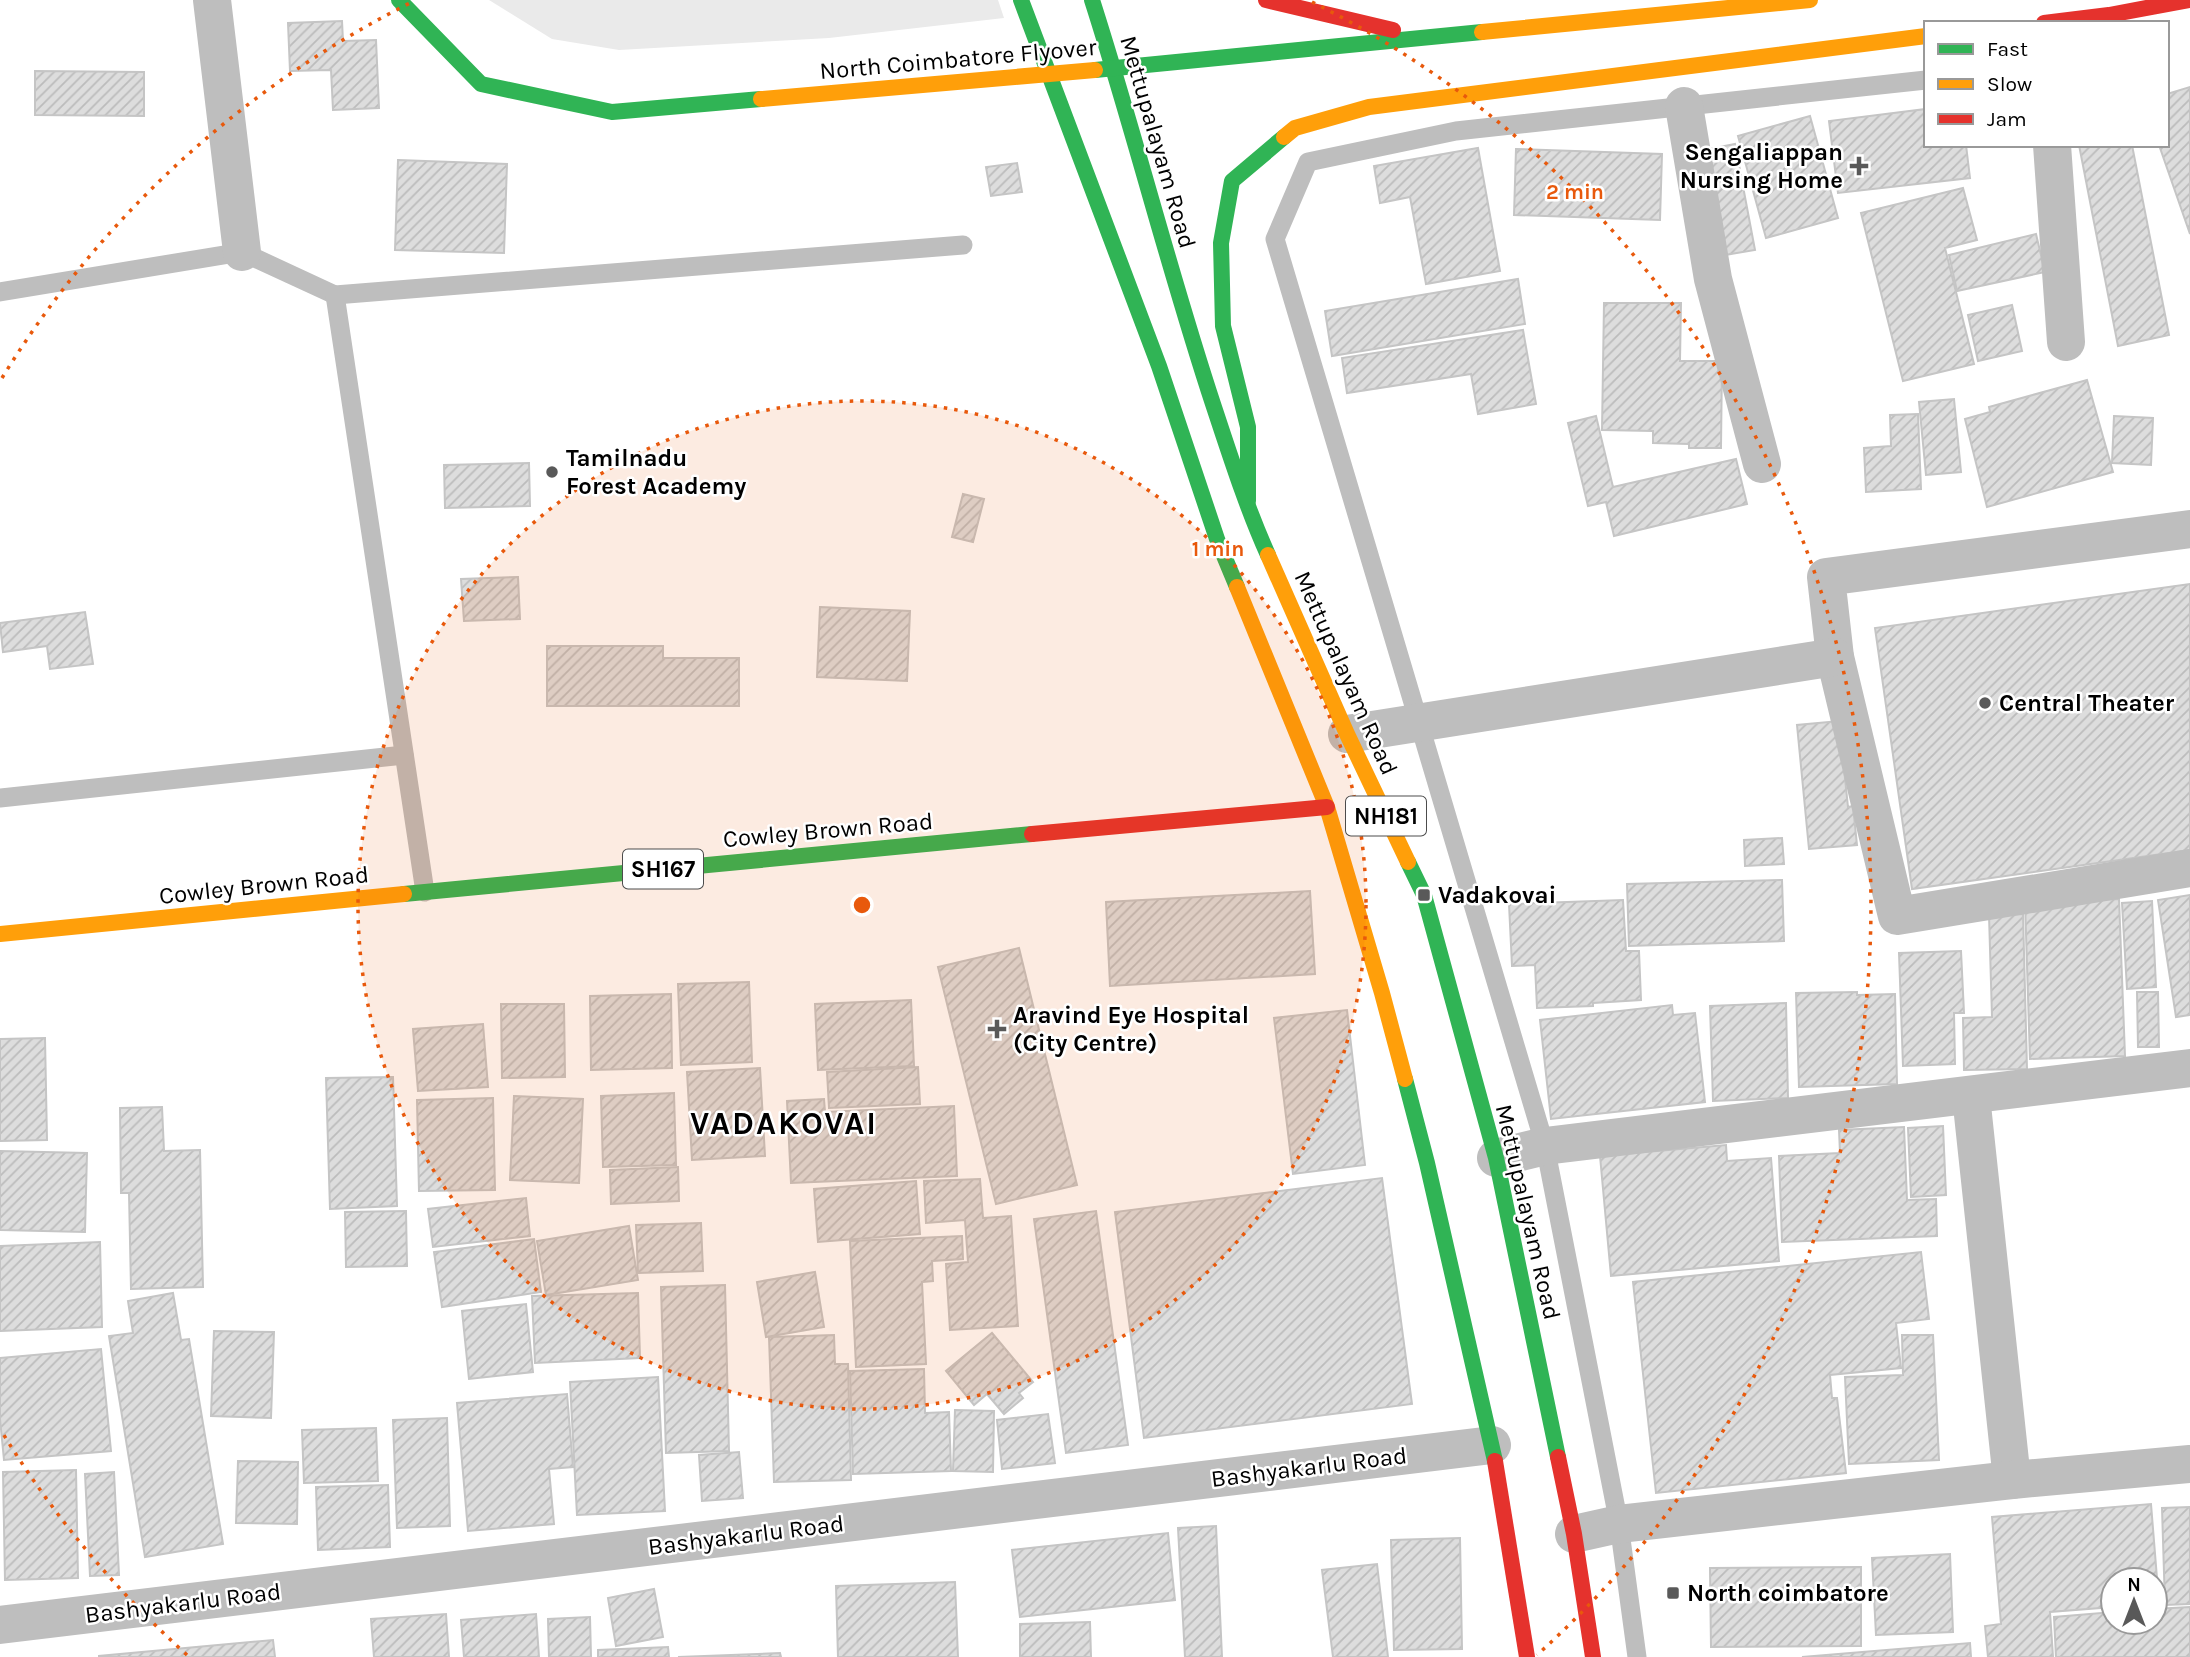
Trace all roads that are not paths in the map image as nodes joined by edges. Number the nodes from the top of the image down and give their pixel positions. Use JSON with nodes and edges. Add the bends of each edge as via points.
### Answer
{"nodes":[{"id":1,"x":212,"y":0,"type":"edge"},
{"id":2,"x":399,"y":0,"type":"edge"},
{"id":3,"x":1021,"y":0,"type":"edge"},
{"id":4,"x":1092,"y":0,"type":"edge"},
{"id":5,"x":1266,"y":0,"type":"edge"},
{"id":6,"x":1810,"y":0,"type":"edge"},
{"id":7,"x":2189,"y":0,"type":"edge"},
{"id":8,"x":2061,"y":21,"type":"edge"},
{"id":9,"x":1924,"y":36,"type":"edge"},
{"id":10,"x":1427,"y":37,"type":"junction"},
{"id":11,"x":1924,"y":79,"type":"edge"},
{"id":12,"x":1684,"y":106,"type":"junction"},
{"id":13,"x":2052,"y":147,"type":"edge"},
{"id":14,"x":963,"y":245,"type":"dead end"},
{"id":15,"x":242,"y":253,"type":"junction"},
{"id":16,"x":0,"y":292,"type":"edge"},
{"id":17,"x":335,"y":295,"type":"junction"},
{"id":18,"x":2066,"y":342,"type":"dead end"},
{"id":19,"x":1762,"y":464,"type":"dead end"},
{"id":20,"x":1248,"y":510,"type":"junction"},
{"id":21,"x":2190,"y":529,"type":"edge"},
{"id":22,"x":1835,"y":657,"type":"junction"},
{"id":23,"x":1418,"y":722,"type":"junction"},
{"id":24,"x":1347,"y":734,"type":"junction"},
{"id":25,"x":404,"y":755,"type":"junction"},
{"id":26,"x":0,"y":798,"type":"edge"},
{"id":27,"x":1327,"y":807,"type":"junction"},
{"id":28,"x":2190,"y":868,"type":"edge"},
{"id":29,"x":425,"y":892,"type":"junction"},
{"id":30,"x":0,"y":934,"type":"edge"},
{"id":31,"x":2190,"y":1068,"type":"edge"},
{"id":32,"x":1971,"y":1096,"type":"junction"},
{"id":33,"x":1545,"y":1146,"type":"junction"},
{"id":34,"x":1496,"y":1158,"type":"junction"},
{"id":35,"x":1492,"y":1445,"type":"junction"},
{"id":36,"x":2190,"y":1464,"type":"edge"},
{"id":37,"x":2012,"y":1480,"type":"junction"},
{"id":38,"x":1619,"y":1524,"type":"junction"},
{"id":39,"x":1574,"y":1534,"type":"junction"},
{"id":40,"x":0,"y":1625,"type":"edge"},
{"id":41,"x":1527,"y":1657,"type":"edge"},
{"id":42,"x":1593,"y":1657,"type":"edge"},
{"id":43,"x":1637,"y":1657,"type":"edge"}],
"edges":[{"from":1,"to":15,"type":"street"},
{"from":2,"to":10,"type":"main road","name":"North Coimbatore Flyover","via":[[481,84],[612,112]]},
{"from":3,"to":27,"type":"main road","number":"NH181","via":[[1159,366],[1217,539]]},
{"from":4,"to":20,"type":"main road","name":"Mettupalayam Road","number":"NH181","via":[[1188,329]]},
{"from":5,"to":10,"type":"main road"},
{"from":6,"to":10,"type":"main road","name":"North Coimbatore Flyover"},
{"from":7,"to":8,"type":"main road"},
{"from":9,"to":20,"type":"main road","via":[[1369,107],[1295,128],[1232,181],[1221,243],[1223,326],[1248,428]]},
{"from":11,"to":12,"type":"lane"},
{"from":12,"to":19,"type":"street","via":[[1713,279]]},
{"from":12,"to":23,"type":"lane","via":[[1456,131],[1308,162],[1275,239]]},
{"from":13,"to":18,"type":"street"},
{"from":14,"to":17,"type":"lane"},
{"from":15,"to":16,"type":"lane"},
{"from":15,"to":17,"type":"lane"},
{"from":17,"to":25,"type":"lane"},
{"from":20,"to":24,"type":"main road","name":"Mettupalayam Road","number":"NH181"},
{"from":21,"to":22,"type":"street","via":[[1826,578]]},
{"from":22,"to":23,"type":"street"},
{"from":22,"to":28,"type":"street","via":[[1897,916]]},
{"from":23,"to":24,"type":"street"},
{"from":23,"to":33,"type":"lane"},
{"from":24,"to":34,"type":"main road","name":"Mettupalayam Road","number":"NH181","via":[[1424,895]]},
{"from":25,"to":26,"type":"lane"},
{"from":25,"to":29,"type":"lane"},
{"from":27,"to":29,"type":"main road","name":"Cowley Brown Road","number":"SH167"},
{"from":27,"to":35,"type":"main road","number":"NH181","via":[[1427,1163]]},
{"from":29,"to":30,"type":"main road","name":"Cowley Brown Road","number":"SH167"},
{"from":31,"to":32,"type":"street"},
{"from":32,"to":33,"type":"street"},
{"from":32,"to":37,"type":"street"},
{"from":33,"to":34,"type":"street"},
{"from":33,"to":38,"type":"lane"},
{"from":34,"to":39,"type":"main road","name":"Mettupalayam Road","number":"NH181"},
{"from":35,"to":40,"type":"street","name":"Bashyakarlu Road"},
{"from":35,"to":41,"type":"main road","number":"NH181"},
{"from":36,"to":37,"type":"street"},
{"from":37,"to":38,"type":"street"},
{"from":38,"to":39,"type":"street"},
{"from":38,"to":43,"type":"lane"},
{"from":39,"to":42,"type":"main road","name":"Mettupalayam Road","number":"NH181"}]}
